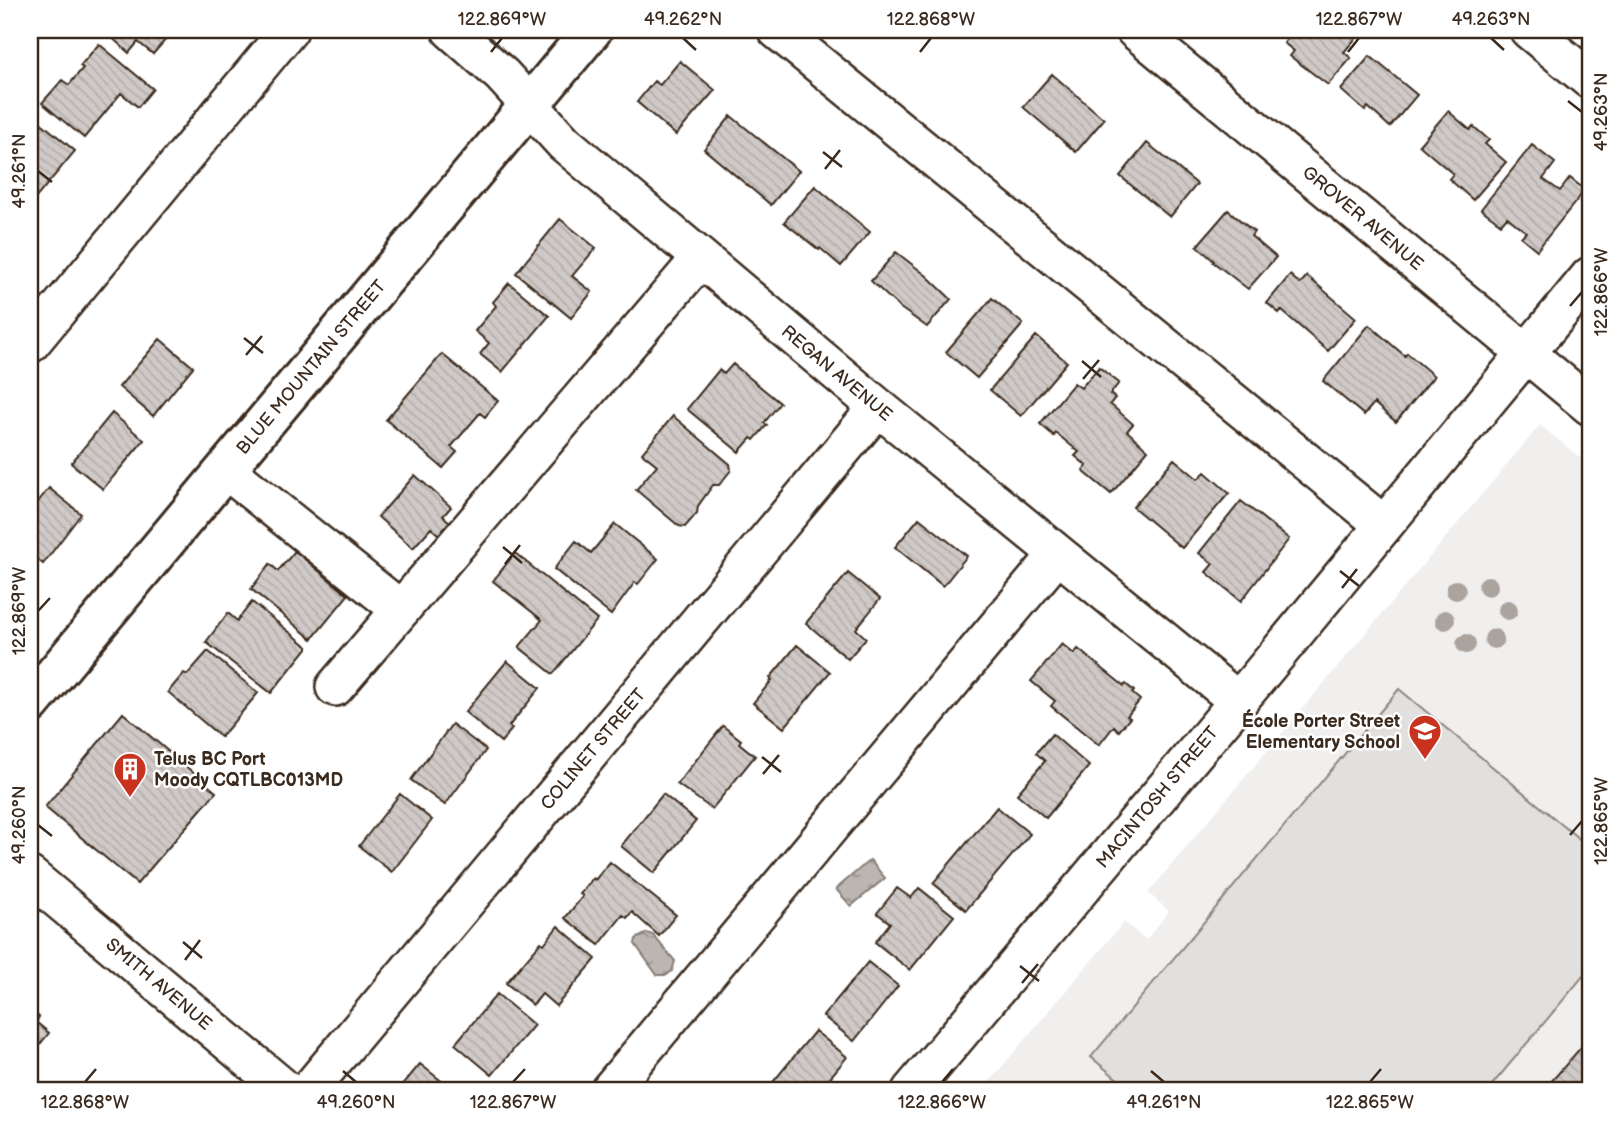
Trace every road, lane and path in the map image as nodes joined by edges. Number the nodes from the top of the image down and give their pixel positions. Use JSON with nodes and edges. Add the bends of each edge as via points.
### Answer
{"nodes":[{"id":1,"x":289,"y":30,"type":"edge"},
{"id":2,"x":451,"y":30,"type":"edge"},
{"id":3,"x":592,"y":30,"type":"edge"},
{"id":4,"x":776,"y":30,"type":"edge"},
{"id":5,"x":1135,"y":30,"type":"edge"},
{"id":6,"x":1530,"y":30,"type":"edge"},
{"id":7,"x":1590,"y":80,"type":"edge"},
{"id":8,"x":530,"y":104,"type":"junction"},
{"id":9,"x":700,"y":260,"type":"junction"},
{"id":10,"x":1590,"y":276,"type":"edge"},
{"id":11,"x":30,"y":344,"type":"edge"},
{"id":12,"x":1526,"y":353,"type":"junction"},
{"id":13,"x":1590,"y":406,"type":"edge"},
{"id":14,"x":878,"y":407,"type":"junction"},
{"id":15,"x":226,"y":470,"type":"junction"},
{"id":16,"x":1384,"y":525,"type":"junction"},
{"id":17,"x":1058,"y":554,"type":"junction"},
{"id":18,"x":401,"y":610,"type":"junction"},
{"id":19,"x":335,"y":687,"type":"dead end"},
{"id":20,"x":1238,"y":701,"type":"junction"},
{"id":21,"x":30,"y":705,"type":"edge"},
{"id":22,"x":30,"y":876,"type":"edge"},
{"id":23,"x":287,"y":1091,"type":"edge"},
{"id":24,"x":308,"y":1091,"type":"edge"},
{"id":25,"x":609,"y":1091,"type":"edge"},
{"id":26,"x":911,"y":1091,"type":"edge"}],
"edges":[{"from":1,"to":11,"type":"street"},
{"from":2,"to":8,"type":"street","name":"REGAN AVENUE"},
{"from":3,"to":8,"type":"main road","name":"BLUE MOUNTAIN STREET"},
{"from":4,"to":16,"type":"street"},
{"from":5,"to":12,"type":"street","name":"GROVER AVENUE"},
{"from":6,"to":7,"type":"street"},
{"from":8,"to":9,"type":"street","name":"REGAN AVENUE","via":[[564,143]]},
{"from":8,"to":15,"type":"main road","name":"BLUE MOUNTAIN STREET"},
{"from":9,"to":14,"type":"street","name":"REGAN AVENUE"},
{"from":9,"to":18,"type":"street"},
{"from":10,"to":12,"type":"street","name":"MACINTOSH STREET"},
{"from":12,"to":13,"type":"street","name":"GROVER AVENUE"},
{"from":12,"to":16,"type":"street","name":"MACINTOSH STREET"},
{"from":14,"to":17,"type":"street","name":"REGAN AVENUE"},
{"from":14,"to":24,"type":"street","name":"COLINET STREET"},
{"from":15,"to":18,"type":"street"},
{"from":15,"to":21,"type":"main road","name":"BLUE MOUNTAIN STREET"},
{"from":16,"to":20,"type":"street","name":"MACINTOSH STREET"},
{"from":17,"to":20,"type":"street","name":"REGAN AVENUE"},
{"from":17,"to":25,"type":"street"},
{"from":18,"to":19,"type":"street"},
{"from":20,"to":26,"type":"street","name":"MACINTOSH STREET"},
{"from":22,"to":23,"type":"street","name":"SMITH AVENUE"}]}
